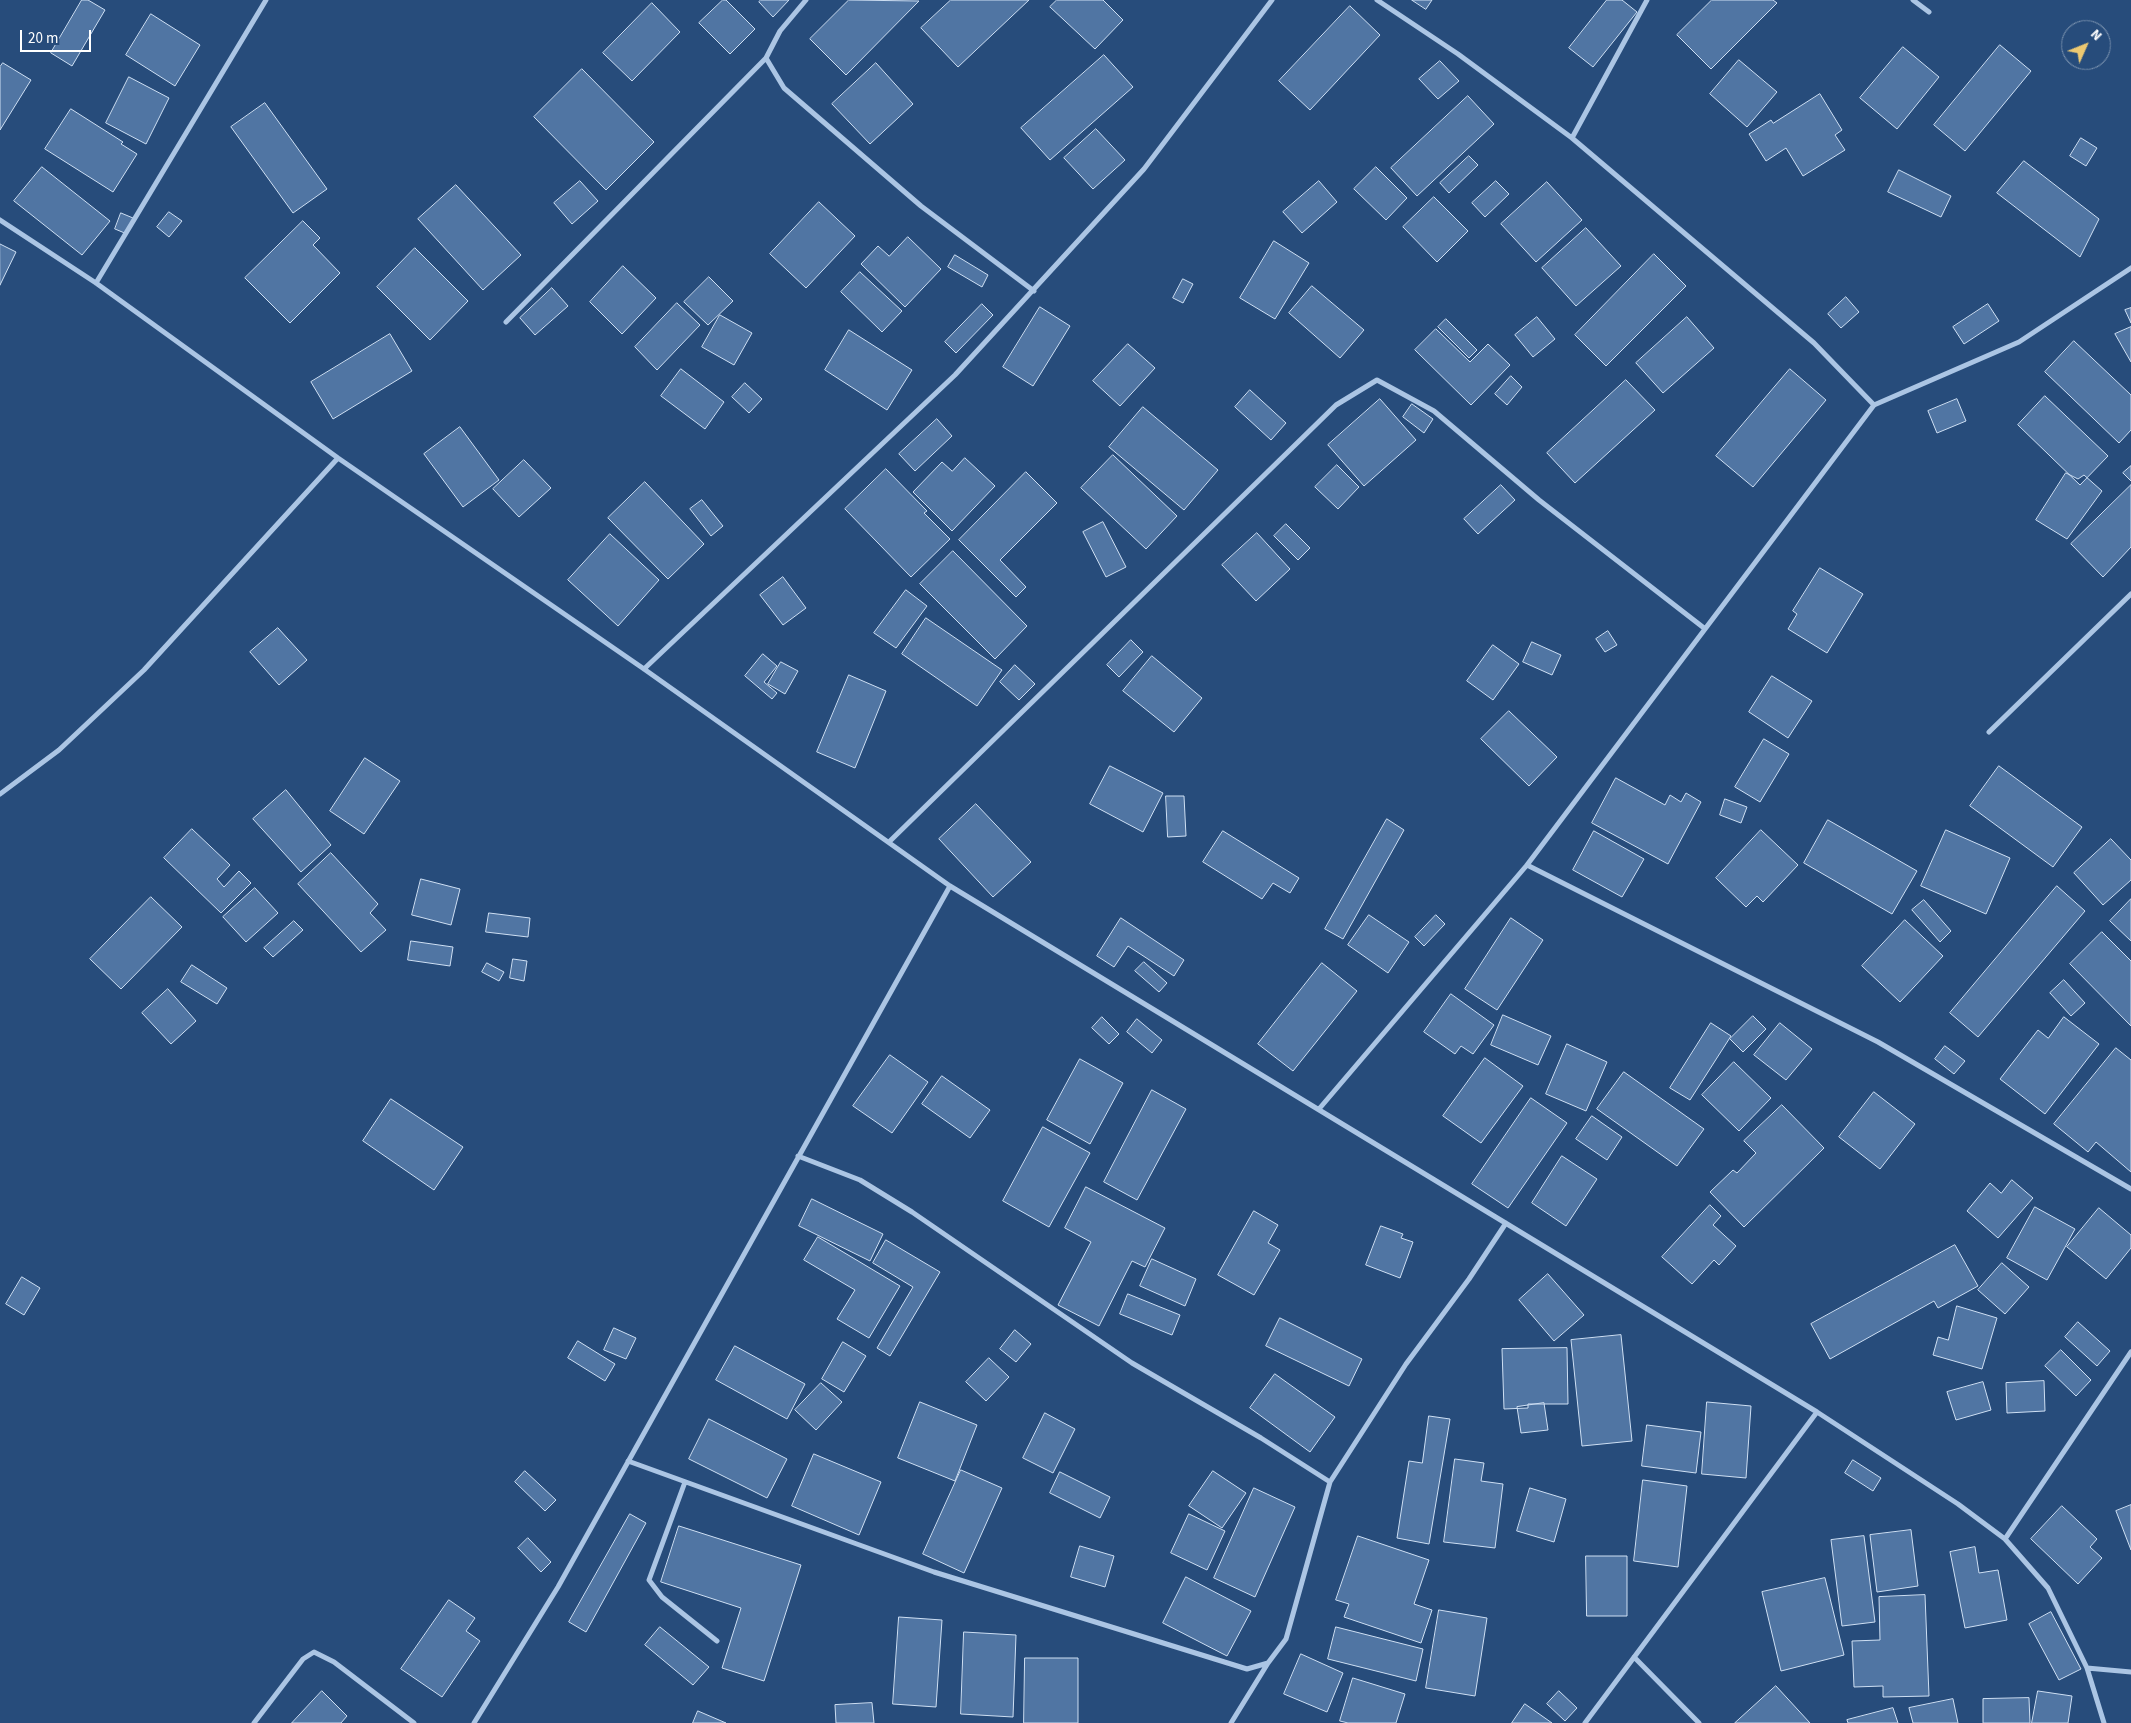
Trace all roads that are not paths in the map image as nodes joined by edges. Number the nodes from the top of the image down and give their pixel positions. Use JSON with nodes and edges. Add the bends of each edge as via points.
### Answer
{"nodes":[{"id":1,"x":266,"y":0,"type":"edge"},
{"id":2,"x":806,"y":0,"type":"edge"},
{"id":3,"x":1272,"y":0,"type":"edge"},
{"id":4,"x":1377,"y":0,"type":"edge"},
{"id":5,"x":1647,"y":0,"type":"edge"},
{"id":6,"x":1914,"y":0,"type":"edge"},
{"id":7,"x":1929,"y":12,"type":"dead end"},
{"id":8,"x":766,"y":58,"type":"junction"},
{"id":9,"x":1572,"y":138,"type":"junction"},
{"id":10,"x":0,"y":220,"type":"edge"},
{"id":11,"x":2131,"y":268,"type":"edge"},
{"id":12,"x":96,"y":283,"type":"junction"},
{"id":13,"x":1034,"y":291,"type":"junction"},
{"id":14,"x":506,"y":322,"type":"dead end"},
{"id":15,"x":1874,"y":405,"type":"junction"},
{"id":16,"x":338,"y":458,"type":"junction"},
{"id":17,"x":2131,"y":594,"type":"edge"},
{"id":18,"x":1704,"y":628,"type":"junction"},
{"id":19,"x":644,"y":669,"type":"junction"},
{"id":20,"x":1989,"y":732,"type":"dead end"},
{"id":21,"x":0,"y":794,"type":"edge"},
{"id":22,"x":889,"y":842,"type":"junction"},
{"id":23,"x":1527,"y":865,"type":"junction"},
{"id":24,"x":950,"y":886,"type":"junction"},
{"id":25,"x":1318,"y":1109,"type":"junction"},
{"id":26,"x":798,"y":1156,"type":"junction"},
{"id":27,"x":2131,"y":1189,"type":"edge"},
{"id":28,"x":1506,"y":1223,"type":"junction"},
{"id":29,"x":2131,"y":1352,"type":"edge"},
{"id":30,"x":1817,"y":1412,"type":"junction"},
{"id":31,"x":628,"y":1461,"type":"junction"},
{"id":32,"x":685,"y":1482,"type":"junction"},
{"id":33,"x":1330,"y":1482,"type":"junction"},
{"id":34,"x":2005,"y":1539,"type":"junction"},
{"id":35,"x":717,"y":1641,"type":"dead end"},
{"id":36,"x":1634,"y":1657,"type":"junction"},
{"id":37,"x":1268,"y":1663,"type":"junction"},
{"id":38,"x":2087,"y":1668,"type":"junction"},
{"id":39,"x":2131,"y":1672,"type":"edge"},
{"id":40,"x":254,"y":1723,"type":"edge"},
{"id":41,"x":414,"y":1723,"type":"edge"},
{"id":42,"x":474,"y":1723,"type":"edge"},
{"id":43,"x":1231,"y":1723,"type":"edge"},
{"id":44,"x":1585,"y":1723,"type":"edge"},
{"id":45,"x":1699,"y":1723,"type":"edge"},
{"id":46,"x":2104,"y":1723,"type":"edge"}],
"edges":[{"from":1,"to":12,"type":"street"},
{"from":2,"to":8,"type":"street","via":[[780,31]]},
{"from":3,"to":13,"type":"street","via":[[1144,169]]},
{"from":4,"to":9,"type":"street","via":[[1458,54]]},
{"from":5,"to":9,"type":"street"},
{"from":6,"to":7,"type":"street"},
{"from":8,"to":13,"type":"street","via":[[784,88],[921,206]]},
{"from":8,"to":14,"type":"street"},
{"from":9,"to":15,"type":"street","via":[[1814,343]]},
{"from":10,"to":12,"type":"street"},
{"from":11,"to":15,"type":"street","via":[[2019,342]]},
{"from":12,"to":16,"type":"street"},
{"from":13,"to":19,"type":"street","via":[[955,375]]},
{"from":15,"to":18,"type":"street"},
{"from":16,"to":19,"type":"street"},
{"from":16,"to":21,"type":"street","via":[[144,670],[60,750]]},
{"from":17,"to":20,"type":"street"},
{"from":18,"to":22,"type":"street","via":[[1539,500],[1434,411],[1377,380],[1336,406]]},
{"from":18,"to":23,"type":"street"},
{"from":19,"to":22,"type":"street"},
{"from":22,"to":24,"type":"street"},
{"from":23,"to":25,"type":"street"},
{"from":23,"to":27,"type":"street","via":[[1878,1042]]},
{"from":24,"to":25,"type":"street"},
{"from":24,"to":26,"type":"street"},
{"from":25,"to":28,"type":"street"},
{"from":26,"to":31,"type":"street"},
{"from":26,"to":33,"type":"street","via":[[860,1180],[912,1212],[1132,1364]]},
{"from":28,"to":30,"type":"street"},
{"from":28,"to":33,"type":"street","via":[[1406,1364]]},
{"from":29,"to":34,"type":"street"},
{"from":30,"to":34,"type":"street","via":[[1958,1504]]},
{"from":30,"to":36,"type":"street"},
{"from":31,"to":32,"type":"street"},
{"from":31,"to":42,"type":"street","via":[[558,1587]]},
{"from":32,"to":35,"type":"street","via":[[649,1580],[662,1597]]},
{"from":32,"to":37,"type":"street","via":[[934,1572],[1246,1669]]},
{"from":33,"to":37,"type":"street","via":[[1286,1639]]},
{"from":34,"to":38,"type":"street","via":[[2048,1588]]},
{"from":36,"to":44,"type":"street"},
{"from":36,"to":45,"type":"street"},
{"from":37,"to":43,"type":"street"},
{"from":38,"to":39,"type":"street"},
{"from":38,"to":46,"type":"street"},
{"from":40,"to":41,"type":"street","via":[[303,1659],[314,1652],[334,1662]]}]}
